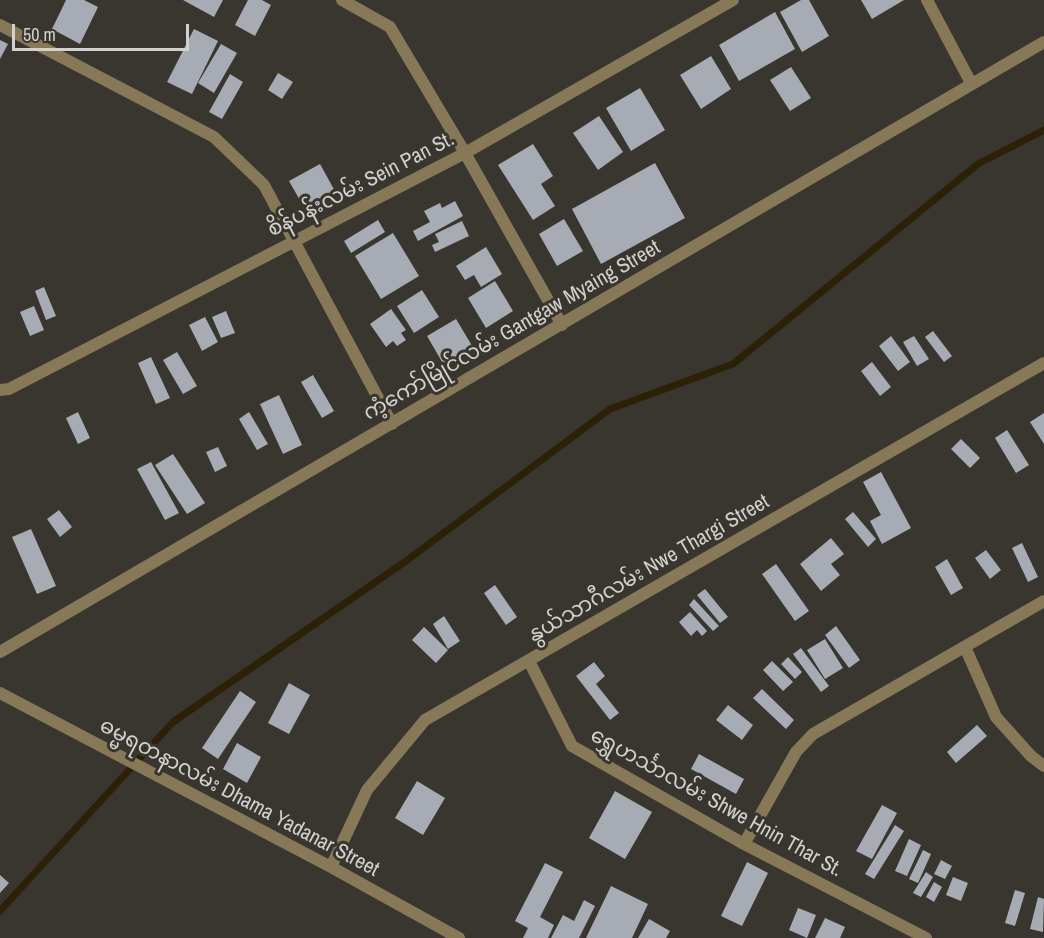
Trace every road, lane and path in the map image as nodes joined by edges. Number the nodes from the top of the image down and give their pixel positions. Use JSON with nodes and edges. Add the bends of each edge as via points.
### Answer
{"nodes":[{"id":1,"x":342,"y":0,"type":"edge"},
{"id":2,"x":705,"y":0,"type":"edge"},
{"id":3,"x":733,"y":0,"type":"edge"},
{"id":4,"x":927,"y":0,"type":"edge"},
{"id":5,"x":711,"y":12,"type":"junction"},
{"id":6,"x":0,"y":25,"type":"edge"},
{"id":7,"x":1044,"y":42,"type":"edge"},
{"id":8,"x":971,"y":83,"type":"junction"},
{"id":9,"x":465,"y":153,"type":"junction"},
{"id":10,"x":295,"y":241,"type":"junction"},
{"id":11,"x":562,"y":325,"type":"junction"},
{"id":12,"x":1044,"y":363,"type":"edge"},
{"id":13,"x":0,"y":390,"type":"edge"},
{"id":14,"x":392,"y":424,"type":"junction"},
{"id":15,"x":1044,"y":602,"type":"edge"},
{"id":16,"x":965,"y":646,"type":"junction"},
{"id":17,"x":0,"y":652,"type":"edge"},
{"id":18,"x":529,"y":661,"type":"junction"},
{"id":19,"x":0,"y":693,"type":"edge"},
{"id":20,"x":1044,"y":766,"type":"edge"},
{"id":21,"x":744,"y":844,"type":"junction"},
{"id":22,"x":331,"y":867,"type":"junction"},
{"id":23,"x":459,"y":938,"type":"edge"},
{"id":24,"x":926,"y":938,"type":"edge"}],
"edges":[{"from":1,"to":9,"type":"street","via":[[390,27]]},
{"from":2,"to":5,"type":"street"},
{"from":3,"to":5,"type":"street","name":"စိန်ပန်းလမ်း Sein Pan St."},
{"from":4,"to":8,"type":"street"},
{"from":5,"to":9,"type":"street","name":"စိန်ပန်းလမ်း Sein Pan St."},
{"from":6,"to":10,"type":"street","via":[[214,137],[264,184]]},
{"from":7,"to":8,"type":"street","name":"ကံ့ကော်မြိုင်လမ်း Gantgaw Myaing Street"},
{"from":8,"to":11,"type":"street","name":"ကံ့ကော်မြိုင်လမ်း Gantgaw Myaing Street"},
{"from":9,"to":10,"type":"street","name":"စိန်ပန်းလမ်း Sein Pan St."},
{"from":9,"to":11,"type":"street"},
{"from":10,"to":13,"type":"street","name":"စိန်ပန်းလမ်း Sein Pan St.","via":[[9,390]]},
{"from":10,"to":14,"type":"street"},
{"from":11,"to":14,"type":"street","name":"ကံ့ကော်မြိုင်လမ်း Gantgaw Myaing Street"},
{"from":12,"to":18,"type":"street","name":"နွယ်သာဂီလမ်း Nwe Thargi Street"},
{"from":14,"to":17,"type":"street","name":"ကံ့ကော်မြိုင်လမ်း Gantgaw Myaing Street"},
{"from":15,"to":16,"type":"street"},
{"from":16,"to":20,"type":"street","via":[[996,717]]},
{"from":16,"to":21,"type":"street","via":[[813,734],[780,777]]},
{"from":18,"to":21,"type":"street","name":"ရွှေဟင်္သာလမ်း Shwe Hnin Thar St.","via":[[572,746]]},
{"from":18,"to":22,"type":"street","name":"နွယ်သာဂီလမ်း Nwe Thargi Street","via":[[425,720],[367,790]]},
{"from":19,"to":22,"type":"street","name":"ဓမ္မရတနာလမ်း Dhama Yadanar Street"},
{"from":21,"to":24,"type":"street","name":"ရွှေဟင်္သာလမ်း Shwe Hnin Thar St."},
{"from":22,"to":23,"type":"street","name":"ဓမ္မရတနာလမ်း Dhama Yadanar Street"}]}
